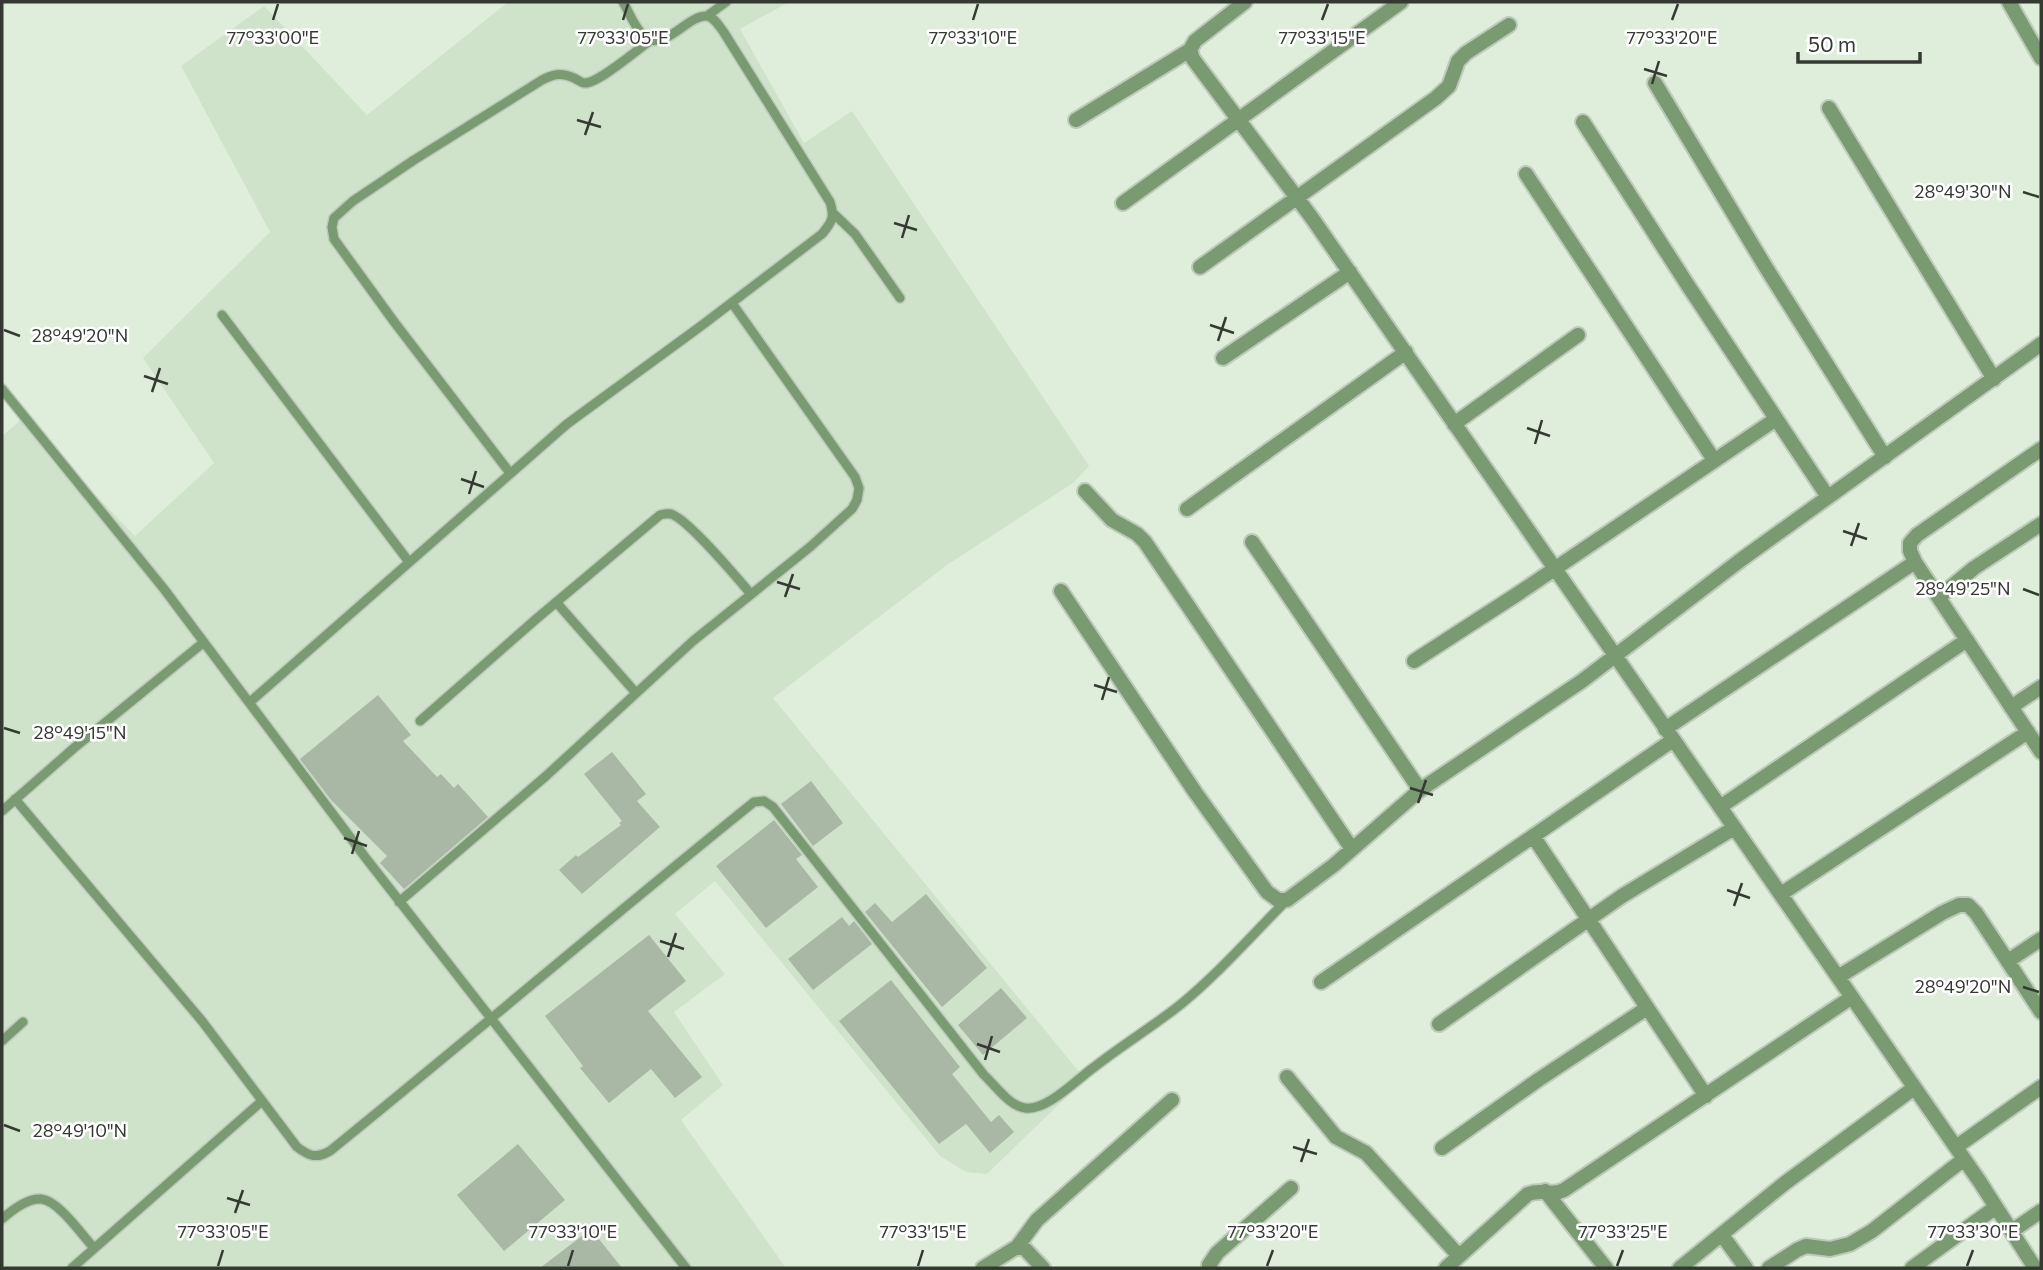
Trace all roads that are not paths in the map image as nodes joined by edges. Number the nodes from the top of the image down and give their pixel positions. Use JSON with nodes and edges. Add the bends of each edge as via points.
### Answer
{"nodes":[{"id":1,"x":623,"y":2,"type":"edge"},
{"id":2,"x":726,"y":2,"type":"edge"},
{"id":3,"x":1245,"y":2,"type":"edge"},
{"id":4,"x":1401,"y":2,"type":"edge"},
{"id":5,"x":2009,"y":2,"type":"edge"},
{"id":6,"x":707,"y":16,"type":"junction"},
{"id":7,"x":1509,"y":25,"type":"dead end"},
{"id":8,"x":651,"y":40,"type":"junction"},
{"id":9,"x":1190,"y":50,"type":"junction"},
{"id":10,"x":2041,"y":58,"type":"edge"},
{"id":11,"x":1655,"y":83,"type":"dead end"},
{"id":12,"x":1829,"y":108,"type":"dead end"},
{"id":13,"x":1238,"y":118,"type":"junction"},
{"id":14,"x":1076,"y":120,"type":"dead end"},
{"id":15,"x":1583,"y":122,"type":"dead end"},
{"id":16,"x":1526,"y":174,"type":"dead end"},
{"id":17,"x":1297,"y":197,"type":"junction"},
{"id":18,"x":1123,"y":203,"type":"dead end"},
{"id":19,"x":834,"y":214,"type":"junction"},
{"id":20,"x":1200,"y":267,"type":"dead end"},
{"id":21,"x":1350,"y":272,"type":"junction"},
{"id":22,"x":900,"y":298,"type":"dead end"},
{"id":23,"x":732,"y":303,"type":"junction"},
{"id":24,"x":222,"y":315,"type":"dead end"},
{"id":25,"x":1578,"y":335,"type":"dead end"},
{"id":26,"x":2041,"y":344,"type":"edge"},
{"id":27,"x":1406,"y":352,"type":"junction"},
{"id":28,"x":1223,"y":358,"type":"dead end"},
{"id":29,"x":1994,"y":379,"type":"junction"},
{"id":30,"x":2,"y":389,"type":"edge"},
{"id":31,"x":1776,"y":419,"type":"junction"},
{"id":32,"x":1454,"y":424,"type":"junction"},
{"id":33,"x":2041,"y":449,"type":"edge"},
{"id":34,"x":1885,"y":457,"type":"junction"},
{"id":35,"x":1714,"y":460,"type":"junction"},
{"id":36,"x":510,"y":473,"type":"junction"},
{"id":37,"x":1084,"y":491,"type":"dead end"},
{"id":38,"x":1828,"y":497,"type":"junction"},
{"id":39,"x":1187,"y":509,"type":"dead end"},
{"id":40,"x":2041,"y":524,"type":"edge"},
{"id":41,"x":1252,"y":542,"type":"dead end"},
{"id":42,"x":409,"y":562,"type":"junction"},
{"id":43,"x":1915,"y":562,"type":"junction"},
{"id":44,"x":1554,"y":569,"type":"junction"},
{"id":45,"x":1061,"y":591,"type":"dead end"},
{"id":46,"x":751,"y":594,"type":"junction"},
{"id":47,"x":1938,"y":597,"type":"junction"},
{"id":48,"x":556,"y":602,"type":"junction"},
{"id":49,"x":1967,"y":640,"type":"junction"},
{"id":50,"x":204,"y":642,"type":"junction"},
{"id":51,"x":1615,"y":656,"type":"junction"},
{"id":52,"x":1414,"y":661,"type":"dead end"},
{"id":53,"x":2041,"y":687,"type":"edge"},
{"id":54,"x":636,"y":694,"type":"junction"},
{"id":55,"x":250,"y":702,"type":"junction"},
{"id":56,"x":2011,"y":707,"type":"junction"},
{"id":57,"x":420,"y":721,"type":"dead end"},
{"id":58,"x":2028,"y":732,"type":"junction"},
{"id":59,"x":1669,"y":735,"type":"junction"},
{"id":60,"x":2041,"y":752,"type":"edge"},
{"id":61,"x":1420,"y":790,"type":"junction"},
{"id":62,"x":15,"y":799,"type":"junction"},
{"id":63,"x":1720,"y":807,"type":"junction"},
{"id":64,"x":2,"y":811,"type":"edge"},
{"id":65,"x":1734,"y":828,"type":"junction"},
{"id":66,"x":1533,"y":835,"type":"junction"},
{"id":67,"x":1352,"y":849,"type":"junction"},
{"id":68,"x":1781,"y":894,"type":"junction"},
{"id":69,"x":1287,"y":900,"type":"junction"},
{"id":70,"x":399,"y":902,"type":"junction"},
{"id":71,"x":1588,"y":919,"type":"junction"},
{"id":72,"x":2041,"y":939,"type":"edge"},
{"id":73,"x":2008,"y":961,"type":"junction"},
{"id":74,"x":1838,"y":977,"type":"junction"},
{"id":75,"x":1321,"y":982,"type":"dead end"},
{"id":76,"x":1852,"y":997,"type":"junction"},
{"id":77,"x":1647,"y":1008,"type":"junction"},
{"id":78,"x":2041,"y":1012,"type":"edge"},
{"id":79,"x":489,"y":1018,"type":"junction"},
{"id":80,"x":23,"y":1022,"type":"dead end"},
{"id":81,"x":1439,"y":1024,"type":"dead end"},
{"id":82,"x":2,"y":1041,"type":"edge"},
{"id":83,"x":1287,"y":1077,"type":"dead end"},
{"id":84,"x":2041,"y":1087,"type":"edge"},
{"id":85,"x":1914,"y":1088,"type":"junction"},
{"id":86,"x":1706,"y":1096,"type":"junction"},
{"id":87,"x":1172,"y":1100,"type":"dead end"},
{"id":88,"x":262,"y":1101,"type":"junction"},
{"id":89,"x":1443,"y":1148,"type":"dead end"},
{"id":90,"x":1960,"y":1153,"type":"junction"},
{"id":91,"x":1291,"y":1188,"type":"dead end"},
{"id":92,"x":1545,"y":1191,"type":"junction"},
{"id":93,"x":1996,"y":1207,"type":"junction"},
{"id":94,"x":2041,"y":1211,"type":"edge"},
{"id":95,"x":2,"y":1219,"type":"edge"},
{"id":96,"x":2012,"y":1231,"type":"junction"},
{"id":97,"x":1722,"y":1234,"type":"junction"},
{"id":98,"x":1017,"y":1247,"type":"junction"},
{"id":99,"x":94,"y":1248,"type":"junction"},
{"id":100,"x":1460,"y":1256,"type":"junction"},
{"id":101,"x":72,"y":1268,"type":"edge"},
{"id":102,"x":686,"y":1268,"type":"edge"},
{"id":103,"x":983,"y":1268,"type":"edge"},
{"id":104,"x":1043,"y":1268,"type":"edge"},
{"id":105,"x":1210,"y":1268,"type":"edge"},
{"id":106,"x":1446,"y":1268,"type":"edge"},
{"id":107,"x":1606,"y":1268,"type":"edge"},
{"id":108,"x":1681,"y":1268,"type":"edge"},
{"id":109,"x":1746,"y":1268,"type":"edge"},
{"id":110,"x":1769,"y":1268,"type":"edge"},
{"id":111,"x":1912,"y":1268,"type":"edge"},
{"id":112,"x":2035,"y":1268,"type":"edge"}],
"edges":[{"from":1,"to":8,"type":"lane","via":[[643,36]]},
{"from":2,"to":6,"type":"lane"},
{"from":3,"to":9,"type":"street","via":[[1203,34]]},
{"from":4,"to":13,"type":"street"},
{"from":5,"to":10,"type":"street"},
{"from":6,"to":8,"type":"lane","via":[[661,40]]},
{"from":6,"to":19,"type":"lane","via":[[723,31]]},
{"from":7,"to":17,"type":"street","via":[[1458,61],[1449,86],[1436,98]]},
{"from":8,"to":36,"type":"lane","via":[[593,81],[583,83],[564,74],[542,80],[353,201],[334,218],[331,227],[334,239],[395,323]]},
{"from":9,"to":13,"type":"street"},
{"from":9,"to":14,"type":"street"},
{"from":11,"to":34,"type":"street"},
{"from":12,"to":29,"type":"street"},
{"from":13,"to":17,"type":"street"},
{"from":13,"to":18,"type":"street"},
{"from":15,"to":31,"type":"street"},
{"from":16,"to":35,"type":"street"},
{"from":17,"to":20,"type":"street"},
{"from":17,"to":21,"type":"street"},
{"from":19,"to":22,"type":"lane","via":[[855,234]]},
{"from":19,"to":23,"type":"lane","via":[[822,234]]},
{"from":21,"to":27,"type":"street"},
{"from":21,"to":28,"type":"street"},
{"from":23,"to":36,"type":"lane","via":[[567,424]]},
{"from":23,"to":46,"type":"lane","via":[[840,454],[859,488],[852,509]]},
{"from":24,"to":42,"type":"lane"},
{"from":25,"to":32,"type":"street"},
{"from":26,"to":29,"type":"street"},
{"from":27,"to":32,"type":"street"},
{"from":27,"to":39,"type":"street"},
{"from":29,"to":34,"type":"street"},
{"from":30,"to":50,"type":"lane"},
{"from":31,"to":35,"type":"street"},
{"from":31,"to":38,"type":"street"},
{"from":32,"to":44,"type":"street"},
{"from":33,"to":43,"type":"street","via":[[1917,535],[1910,543]]},
{"from":34,"to":38,"type":"street"},
{"from":35,"to":44,"type":"street"},
{"from":36,"to":42,"type":"lane"},
{"from":37,"to":67,"type":"street","via":[[1112,520],[1145,542]]},
{"from":38,"to":51,"type":"street"},
{"from":40,"to":47,"type":"street"},
{"from":41,"to":61,"type":"street"},
{"from":42,"to":55,"type":"lane"},
{"from":43,"to":47,"type":"street"},
{"from":43,"to":59,"type":"street"},
{"from":44,"to":51,"type":"street"},
{"from":44,"to":52,"type":"street"},
{"from":45,"to":69,"type":"street","via":[[1267,892]]},
{"from":46,"to":48,"type":"lane","via":[[694,532],[668,513],[646,525]]},
{"from":46,"to":54,"type":"lane"},
{"from":47,"to":49,"type":"street"},
{"from":48,"to":54,"type":"lane"},
{"from":48,"to":57,"type":"lane"},
{"from":49,"to":56,"type":"street"},
{"from":49,"to":63,"type":"street"},
{"from":50,"to":55,"type":"lane"},
{"from":50,"to":62,"type":"lane"},
{"from":51,"to":59,"type":"street"},
{"from":51,"to":61,"type":"street"},
{"from":53,"to":56,"type":"street"},
{"from":54,"to":70,"type":"lane"},
{"from":55,"to":70,"type":"lane"},
{"from":56,"to":58,"type":"street"},
{"from":58,"to":60,"type":"street"},
{"from":58,"to":68,"type":"street"},
{"from":59,"to":63,"type":"street"},
{"from":59,"to":66,"type":"street"},
{"from":61,"to":67,"type":"street"},
{"from":62,"to":64,"type":"lane"},
{"from":62,"to":88,"type":"lane","via":[[202,1021]]},
{"from":63,"to":65,"type":"street"},
{"from":65,"to":68,"type":"street"},
{"from":65,"to":71,"type":"street"},
{"from":66,"to":71,"type":"street"},
{"from":66,"to":75,"type":"street"},
{"from":67,"to":69,"type":"street"},
{"from":68,"to":74,"type":"street"},
{"from":69,"to":79,"type":"lane","via":[[1180,1005],[1050,1101],[1024,1108],[985,1075],[773,807],[764,801],[754,802]]},
{"from":70,"to":79,"type":"lane"},
{"from":71,"to":77,"type":"street"},
{"from":71,"to":81,"type":"street"},
{"from":72,"to":73,"type":"street"},
{"from":73,"to":74,"type":"street","via":[[1976,913],[1968,905],[1959,905]]},
{"from":73,"to":78,"type":"street"},
{"from":74,"to":76,"type":"street"},
{"from":76,"to":85,"type":"street"},
{"from":76,"to":86,"type":"street"},
{"from":77,"to":86,"type":"street"},
{"from":77,"to":89,"type":"street"},
{"from":79,"to":88,"type":"lane","via":[[321,1156],[297,1147]]},
{"from":79,"to":102,"type":"lane"},
{"from":80,"to":82,"type":"lane"},
{"from":83,"to":100,"type":"street","via":[[1336,1137],[1366,1153]]},
{"from":84,"to":90,"type":"street"},
{"from":85,"to":90,"type":"street"},
{"from":85,"to":97,"type":"street"},
{"from":86,"to":92,"type":"street","via":[[1564,1190],[1555,1194]]},
{"from":87,"to":98,"type":"street","via":[[1037,1220]]},
{"from":88,"to":99,"type":"lane"},
{"from":90,"to":93,"type":"street"},
{"from":90,"to":110,"type":"street","via":[[1872,1231],[1830,1249],[1806,1246]]},
{"from":91,"to":105,"type":"street","via":[[1217,1253]]},
{"from":92,"to":100,"type":"street","via":[[1528,1194]]},
{"from":92,"to":107,"type":"street"},
{"from":93,"to":96,"type":"street"},
{"from":93,"to":111,"type":"street"},
{"from":94,"to":96,"type":"street"},
{"from":95,"to":99,"type":"lane","via":[[30,1201],[49,1200]]},
{"from":96,"to":112,"type":"street"},
{"from":97,"to":108,"type":"street"},
{"from":97,"to":109,"type":"street"},
{"from":98,"to":103,"type":"street"},
{"from":98,"to":104,"type":"street"},
{"from":99,"to":101,"type":"lane"},
{"from":100,"to":106,"type":"street"}]}
